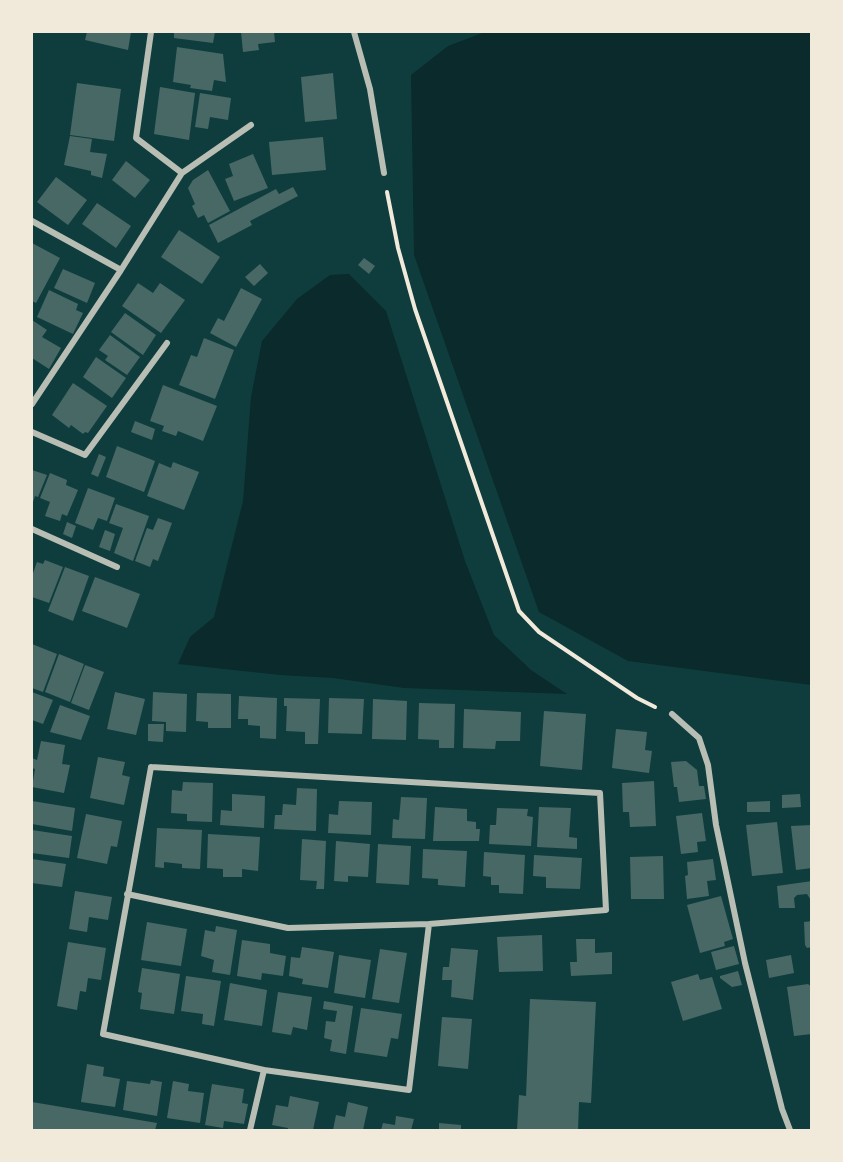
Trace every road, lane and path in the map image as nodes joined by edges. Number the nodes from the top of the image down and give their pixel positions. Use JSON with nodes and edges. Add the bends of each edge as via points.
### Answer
{"nodes":[{"id":1,"x":151,"y":32,"type":"edge"},
{"id":2,"x":354,"y":32,"type":"edge"},
{"id":3,"x":251,"y":125,"type":"dead end"},
{"id":4,"x":182,"y":173,"type":"junction"},
{"id":5,"x":384,"y":173,"type":"joint"},
{"id":6,"x":32,"y":221,"type":"edge"},
{"id":7,"x":121,"y":270,"type":"junction"},
{"id":8,"x":167,"y":343,"type":"dead end"},
{"id":9,"x":32,"y":404,"type":"edge"},
{"id":10,"x":32,"y":432,"type":"edge"},
{"id":11,"x":32,"y":529,"type":"edge"},
{"id":12,"x":117,"y":567,"type":"dead end"},
{"id":13,"x":672,"y":714,"type":"joint"},
{"id":14,"x":127,"y":894,"type":"junction"},
{"id":15,"x":429,"y":924,"type":"junction"},
{"id":16,"x":264,"y":1070,"type":"junction"},
{"id":17,"x":250,"y":1131,"type":"edge"},
{"id":18,"x":790,"y":1131,"type":"edge"}],
"edges":[{"from":1,"to":4,"type":"street","via":[[136,138]]},
{"from":2,"to":5,"type":"street","via":[[370,89]]},
{"from":3,"to":4,"type":"street"},
{"from":4,"to":7,"type":"street"},
{"from":5,"to":13,"type":"path","via":[[398,248],[415,309],[519,611],[538,632],[566,651],[637,698]]},
{"from":6,"to":7,"type":"street"},
{"from":7,"to":9,"type":"street"},
{"from":8,"to":10,"type":"street","via":[[85,455]]},
{"from":11,"to":12,"type":"street"},
{"from":13,"to":18,"type":"street","via":[[699,738],[708,765],[716,825],[745,963]]},
{"from":14,"to":15,"type":"street","via":[[288,928]]},
{"from":14,"to":15,"type":"street","via":[[151,766],[600,793],[606,910]]},
{"from":14,"to":16,"type":"street","via":[[103,1034]]},
{"from":15,"to":16,"type":"street","via":[[409,1090]]},
{"from":16,"to":17,"type":"street"}]}
